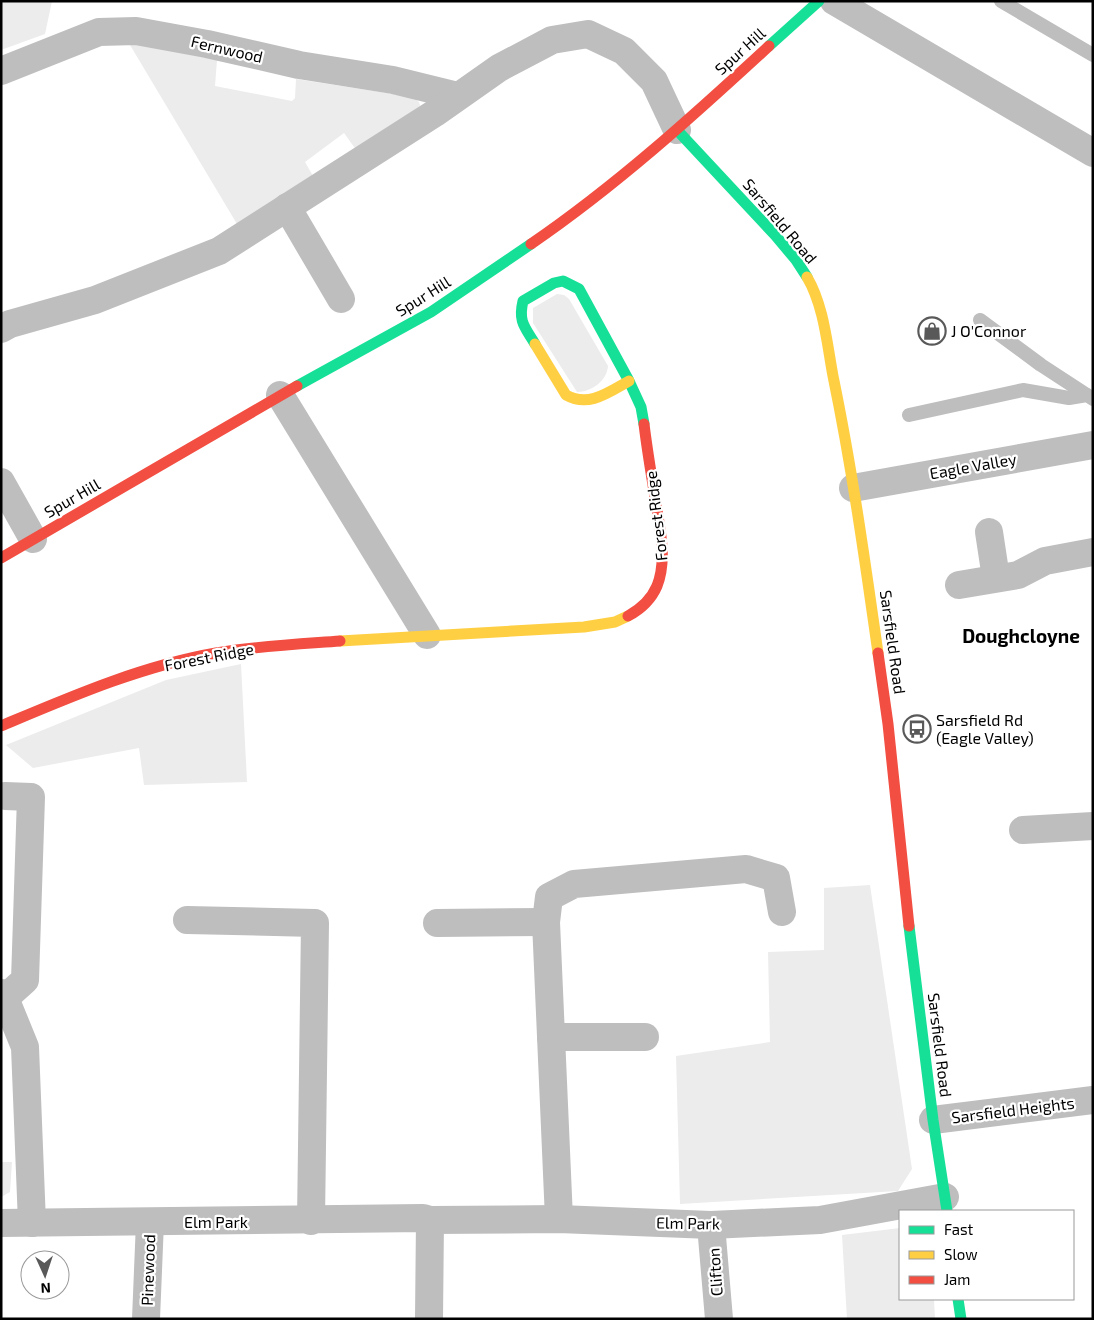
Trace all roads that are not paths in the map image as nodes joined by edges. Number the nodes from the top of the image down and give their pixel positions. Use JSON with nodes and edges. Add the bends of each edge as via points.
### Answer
{"nodes":[{"id":1,"x":819,"y":1,"type":"edge"},
{"id":2,"x":834,"y":1,"type":"edge"},
{"id":3,"x":1002,"y":1,"type":"edge"},
{"id":4,"x":1093,"y":55,"type":"edge"},
{"id":5,"x":1,"y":71,"type":"edge"},
{"id":6,"x":458,"y":96,"type":"junction"},
{"id":7,"x":677,"y":130,"type":"junction"},
{"id":8,"x":1093,"y":153,"type":"edge"},
{"id":9,"x":287,"y":207,"type":"junction"},
{"id":10,"x":341,"y":299,"type":"dead end"},
{"id":11,"x":980,"y":320,"type":"dead end"},
{"id":12,"x":1,"y":329,"type":"edge"},
{"id":13,"x":629,"y":382,"type":"junction"},
{"id":14,"x":280,"y":395,"type":"junction"},
{"id":15,"x":1090,"y":397,"type":"edge"},
{"id":16,"x":909,"y":415,"type":"dead end"},
{"id":17,"x":1093,"y":445,"type":"edge"},
{"id":18,"x":1,"y":482,"type":"edge"},
{"id":19,"x":853,"y":488,"type":"junction"},
{"id":20,"x":989,"y":532,"type":"dead end"},
{"id":21,"x":33,"y":539,"type":"junction"},
{"id":22,"x":1093,"y":552,"type":"edge"},
{"id":23,"x":1,"y":558,"type":"edge"},
{"id":24,"x":996,"y":578,"type":"junction"},
{"id":25,"x":959,"y":585,"type":"dead end"},
{"id":26,"x":427,"y":635,"type":"junction"},
{"id":27,"x":1,"y":726,"type":"edge"},
{"id":28,"x":5,"y":796,"type":"dead end"},
{"id":29,"x":1093,"y":826,"type":"edge"},
{"id":30,"x":1023,"y":830,"type":"dead end"},
{"id":31,"x":782,"y":912,"type":"dead end"},
{"id":32,"x":187,"y":920,"type":"dead end"},
{"id":33,"x":546,"y":922,"type":"junction"},
{"id":34,"x":437,"y":923,"type":"dead end"},
{"id":35,"x":3,"y":996,"type":"edge"},
{"id":36,"x":551,"y":1037,"type":"junction"},
{"id":37,"x":645,"y":1037,"type":"dead end"},
{"id":38,"x":1093,"y":1100,"type":"edge"},
{"id":39,"x":933,"y":1120,"type":"junction"},
{"id":40,"x":946,"y":1204,"type":"edge"},
{"id":41,"x":559,"y":1219,"type":"junction"},
{"id":42,"x":430,"y":1220,"type":"junction"},
{"id":43,"x":311,"y":1221,"type":"junction"},
{"id":44,"x":150,"y":1222,"type":"junction"},
{"id":45,"x":1,"y":1223,"type":"edge"},
{"id":46,"x":32,"y":1223,"type":"junction"},
{"id":47,"x":712,"y":1225,"type":"junction"},
{"id":48,"x":958,"y":1300,"type":"edge"},
{"id":49,"x":146,"y":1319,"type":"edge"},
{"id":50,"x":429,"y":1319,"type":"edge"},
{"id":51,"x":719,"y":1319,"type":"edge"},
{"id":52,"x":961,"y":1319,"type":"edge"}],
"edges":[{"from":1,"to":7,"type":"street","name":"Spur Hill"},
{"from":2,"to":8,"type":"street"},
{"from":3,"to":4,"type":"lane"},
{"from":5,"to":6,"type":"street","name":"Fernwood","via":[[99,32],[136,31],[299,65],[394,80]]},
{"from":6,"to":7,"type":"street","via":[[499,68],[552,40],[588,34],[624,51],[654,81]]},
{"from":6,"to":9,"type":"street"},
{"from":7,"to":14,"type":"street","name":"Spur Hill","via":[[573,215],[431,312]]},
{"from":7,"to":19,"type":"street","name":"Sarsfield Road","via":[[775,235],[811,284],[824,324]]},
{"from":9,"to":10,"type":"street"},
{"from":9,"to":12,"type":"street","via":[[219,251],[95,300]]},
{"from":11,"to":15,"type":"lane"},
{"from":13,"to":13,"type":"street","name":"Forest Ridge","via":[[579,289],[563,282],[554,283],[523,301],[520,316],[523,324],[572,401],[588,402]]},
{"from":13,"to":26,"type":"street","name":"Forest Ridge","via":[[641,407],[662,544],[663,564],[653,595],[643,607],[625,618],[597,626]]},
{"from":14,"to":21,"type":"street","name":"Spur Hill"},
{"from":14,"to":26,"type":"street"},
{"from":15,"to":16,"type":"lane","via":[[1069,398],[1023,390]]},
{"from":17,"to":19,"type":"street","name":"Eagle Valley"},
{"from":18,"to":21,"type":"street"},
{"from":19,"to":39,"type":"street","name":"Sarsfield Road","via":[[888,724]]},
{"from":20,"to":24,"type":"street"},
{"from":21,"to":23,"type":"street","name":"Spur Hill"},
{"from":22,"to":24,"type":"street","via":[[1045,561],[1018,574]]},
{"from":24,"to":25,"type":"street"},
{"from":26,"to":27,"type":"street","name":"Forest Ridge","via":[[215,653],[147,670]]},
{"from":28,"to":35,"type":"street","via":[[31,798],[25,980]]},
{"from":29,"to":30,"type":"street"},
{"from":31,"to":33,"type":"street","via":[[776,878],[746,869],[574,884],[548,897]]},
{"from":32,"to":43,"type":"street","via":[[315,923]]},
{"from":33,"to":34,"type":"street"},
{"from":33,"to":36,"type":"street"},
{"from":35,"to":46,"type":"street","via":[[25,1047]]},
{"from":36,"to":37,"type":"street"},
{"from":36,"to":41,"type":"street"},
{"from":38,"to":39,"type":"street","name":"Sarsfield Heights"},
{"from":39,"to":40,"type":"street","name":"Sarsfield Road"},
{"from":40,"to":47,"type":"street","name":"Elm Park","via":[[820,1220]]},
{"from":41,"to":42,"type":"street","name":"Elm Park"},
{"from":41,"to":47,"type":"street","name":"Elm Park"},
{"from":42,"to":43,"type":"street","name":"Elm Park"},
{"from":42,"to":50,"type":"street"},
{"from":43,"to":44,"type":"street","name":"Elm Park"},
{"from":44,"to":46,"type":"street","name":"Elm Park"},
{"from":44,"to":49,"type":"street","name":"Pinewood"},
{"from":45,"to":46,"type":"street","name":"Elm Park"},
{"from":47,"to":51,"type":"street","name":"Clifton"},
{"from":48,"to":52,"type":"street"}]}
